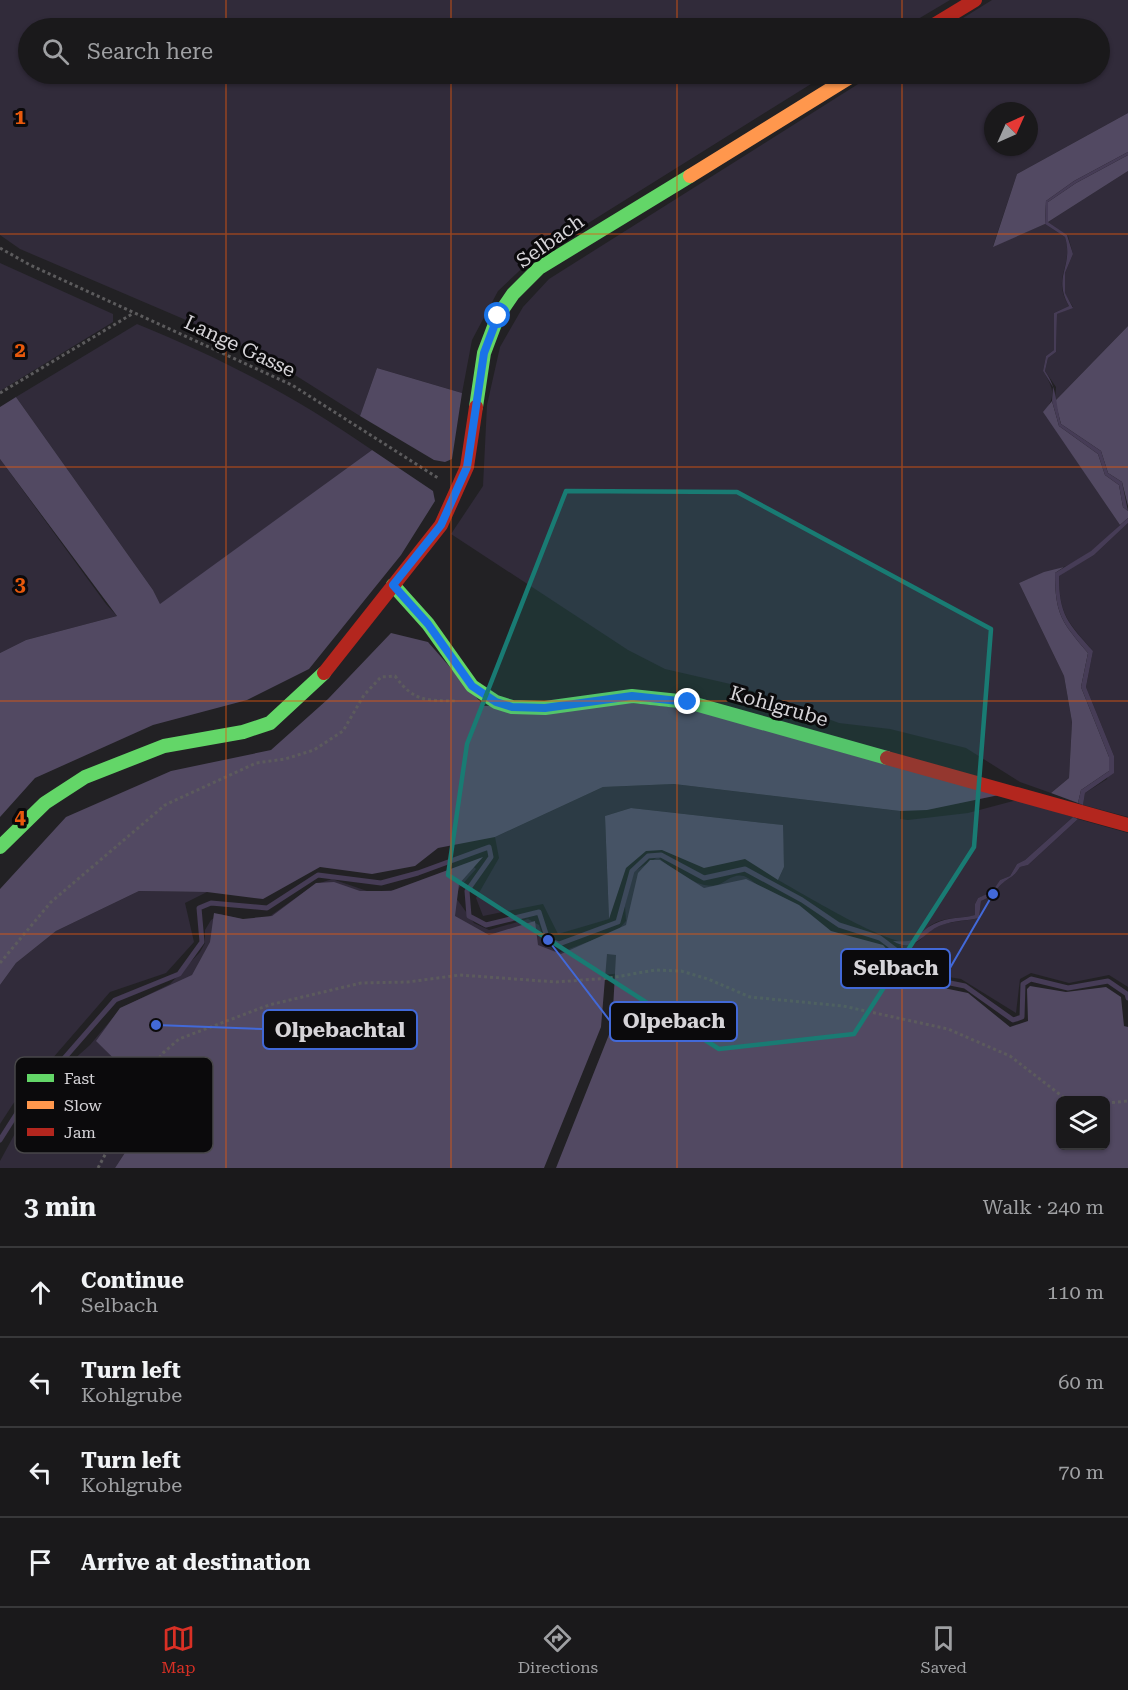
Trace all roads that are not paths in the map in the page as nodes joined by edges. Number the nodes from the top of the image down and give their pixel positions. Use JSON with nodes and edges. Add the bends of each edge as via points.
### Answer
{"nodes":[{"id":1,"x":975,"y":0,"type":"edge"},
{"id":2,"x":945,"y":18,"type":"edge"},
{"id":3,"x":839,"y":84,"type":"edge"},
{"id":4,"x":393,"y":585,"type":"junction"},
{"id":5,"x":1128,"y":825,"type":"edge"},
{"id":6,"x":0,"y":847,"type":"edge"}],
"edges":[{"from":1,"to":2,"type":"street"},
{"from":3,"to":4,"type":"street","name":"Selbach","via":[[539,268],[513,294],[498,316],[484,353],[467,467],[458,490],[441,525]]},
{"from":4,"to":5,"type":"street","name":"Kohlgrube","via":[[484,696],[512,707],[545,708],[632,696],[688,702]]},
{"from":4,"to":6,"type":"street","name":"Selbach","via":[[321,676],[270,723],[164,747],[85,777],[45,803]]}]}
